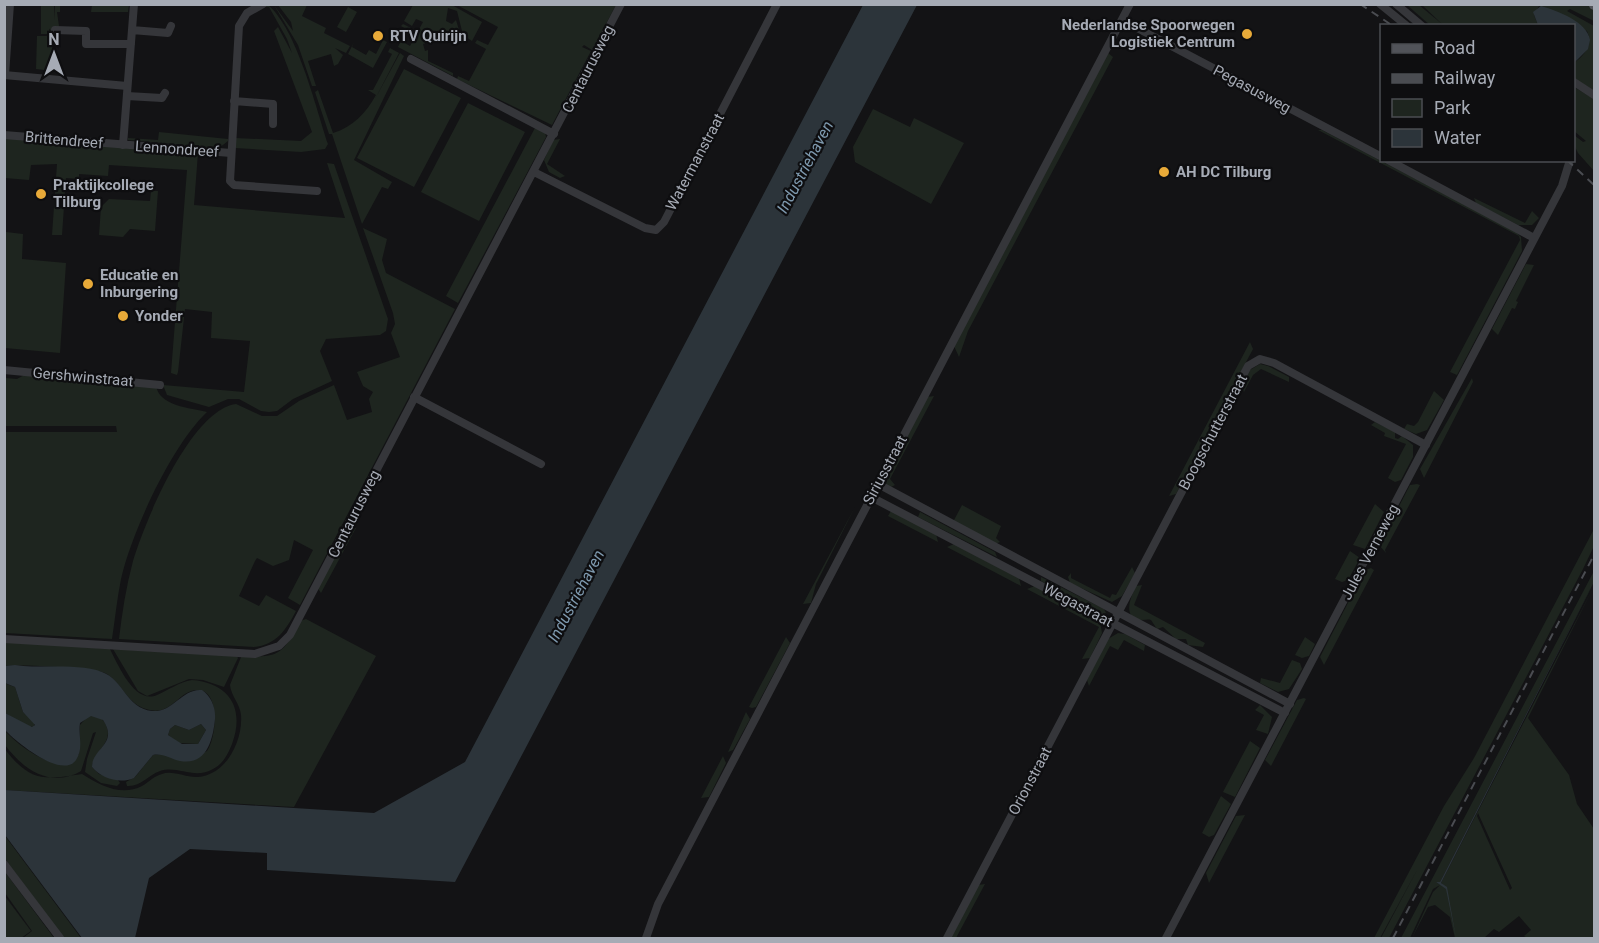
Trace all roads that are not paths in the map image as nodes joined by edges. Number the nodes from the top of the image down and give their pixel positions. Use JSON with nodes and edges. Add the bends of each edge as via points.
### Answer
{"nodes":[{"id":1,"x":10,"y":4,"type":"edge"},
{"id":2,"x":134,"y":4,"type":"edge"},
{"id":3,"x":262,"y":4,"type":"edge"},
{"id":4,"x":621,"y":4,"type":"edge"},
{"id":5,"x":777,"y":4,"type":"edge"},
{"id":6,"x":1130,"y":4,"type":"edge"},
{"id":7,"x":1380,"y":4,"type":"edge"},
{"id":8,"x":1392,"y":7,"type":"edge"},
{"id":9,"x":1122,"y":20,"type":"junction"},
{"id":10,"x":1405,"y":24,"type":"edge"},
{"id":11,"x":1419,"y":24,"type":"edge"},
{"id":12,"x":55,"y":30,"type":"dead end"},
{"id":13,"x":132,"y":30,"type":"junction"},
{"id":14,"x":169,"y":33,"type":"dead end"},
{"id":15,"x":130,"y":44,"type":"junction"},
{"id":16,"x":411,"y":59,"type":"dead end"},
{"id":17,"x":5,"y":75,"type":"edge"},
{"id":18,"x":1575,"y":83,"type":"edge"},
{"id":19,"x":127,"y":91,"type":"junction"},
{"id":20,"x":1594,"y":95,"type":"edge"},
{"id":21,"x":164,"y":99,"type":"dead end"},
{"id":22,"x":234,"y":101,"type":"junction"},
{"id":23,"x":273,"y":124,"type":"dead end"},
{"id":24,"x":554,"y":134,"type":"junction"},
{"id":25,"x":4,"y":135,"type":"edge"},
{"id":26,"x":123,"y":145,"type":"junction"},
{"id":27,"x":231,"y":153,"type":"junction"},
{"id":28,"x":1380,"y":156,"type":"edge"},
{"id":29,"x":1392,"y":162,"type":"edge"},
{"id":30,"x":1570,"y":162,"type":"edge"},
{"id":31,"x":534,"y":172,"type":"junction"},
{"id":32,"x":317,"y":191,"type":"dead end"},
{"id":33,"x":1534,"y":238,"type":"junction"},
{"id":34,"x":4,"y":370,"type":"edge"},
{"id":35,"x":160,"y":385,"type":"dead end"},
{"id":36,"x":414,"y":397,"type":"junction"},
{"id":37,"x":1426,"y":445,"type":"junction"},
{"id":38,"x":542,"y":464,"type":"dead end"},
{"id":39,"x":878,"y":484,"type":"junction"},
{"id":40,"x":871,"y":497,"type":"junction"},
{"id":41,"x":904,"y":498,"type":"junction"},
{"id":42,"x":898,"y":511,"type":"junction"},
{"id":43,"x":1119,"y":613,"type":"junction"},
{"id":44,"x":1113,"y":623,"type":"junction"},
{"id":45,"x":1154,"y":630,"type":"junction"},
{"id":46,"x":4,"y":639,"type":"edge"},
{"id":47,"x":1149,"y":642,"type":"junction"},
{"id":48,"x":1197,"y":654,"type":"junction"},
{"id":49,"x":1193,"y":665,"type":"junction"},
{"id":50,"x":1290,"y":704,"type":"junction"},
{"id":51,"x":1285,"y":713,"type":"junction"},
{"id":52,"x":4,"y":864,"type":"edge"},
{"id":53,"x":60,"y":939,"type":"edge"},
{"id":54,"x":646,"y":939,"type":"edge"},
{"id":55,"x":947,"y":939,"type":"edge"},
{"id":56,"x":1166,"y":939,"type":"edge"}],
"edges":[{"from":1,"to":17,"type":"street"},
{"from":2,"to":13,"type":"street"},
{"from":3,"to":22,"type":"street","name":"Lennondreef","via":[[247,13],[239,26]]},
{"from":4,"to":24,"type":"street","name":"Centaurusweg"},
{"from":5,"to":31,"type":"street","name":"Watermanstraat","via":[[664,222],[656,230]]},
{"from":6,"to":9,"type":"street","name":"Siriusstraat"},
{"from":7,"to":8,"type":"street"},
{"from":8,"to":10,"type":"street"},
{"from":8,"to":11,"type":"street"},
{"from":9,"to":28,"type":"street","name":"Pegasusweg"},
{"from":9,"to":39,"type":"street","name":"Siriusstraat"},
{"from":12,"to":15,"type":"street","via":[[86,31],[86,44]]},
{"from":13,"to":14,"type":"street"},
{"from":13,"to":15,"type":"street"},
{"from":15,"to":19,"type":"street"},
{"from":16,"to":24,"type":"street"},
{"from":17,"to":19,"type":"street"},
{"from":18,"to":20,"type":"street"},
{"from":19,"to":21,"type":"street"},
{"from":19,"to":26,"type":"street"},
{"from":22,"to":23,"type":"street","via":[[273,104]]},
{"from":22,"to":27,"type":"street","name":"Lennondreef"},
{"from":24,"to":31,"type":"street","name":"Centaurusweg"},
{"from":25,"to":26,"type":"street","name":"Brittendreef"},
{"from":26,"to":27,"type":"street","name":"Lennondreef"},
{"from":27,"to":32,"type":"street","name":"Lennondreef","via":[[229,176],[234,185]]},
{"from":29,"to":33,"type":"street"},
{"from":30,"to":33,"type":"street","name":"Jules Verneweg","via":[[1562,186]]},
{"from":31,"to":36,"type":"street","name":"Centaurusweg"},
{"from":33,"to":37,"type":"street","name":"Jules Verneweg"},
{"from":34,"to":35,"type":"street","name":"Gershwinstraat"},
{"from":36,"to":38,"type":"street"},
{"from":36,"to":46,"type":"street","name":"Centaurusweg","via":[[299,621],[279,646],[255,654]]},
{"from":37,"to":43,"type":"street","name":"Boogschutterstraat","via":[[1274,363],[1253,361]]},
{"from":37,"to":50,"type":"street","name":"Jules Verneweg"},
{"from":39,"to":40,"type":"street","name":"Siriusstraat"},
{"from":39,"to":41,"type":"street","name":"Wegastraat"},
{"from":40,"to":42,"type":"street","name":"Wegastraat"},
{"from":40,"to":54,"type":"street","name":"Siriusstraat","via":[[658,904]]},
{"from":41,"to":42,"type":"street"},
{"from":41,"to":43,"type":"street","name":"Wegastraat"},
{"from":42,"to":44,"type":"street","name":"Wegastraat"},
{"from":43,"to":44,"type":"street","name":"Orionstraat"},
{"from":43,"to":45,"type":"street","name":"Wegastraat"},
{"from":44,"to":47,"type":"street","name":"Wegastraat"},
{"from":44,"to":55,"type":"street","name":"Orionstraat"},
{"from":45,"to":47,"type":"street"},
{"from":45,"to":48,"type":"street","name":"Wegastraat"},
{"from":47,"to":49,"type":"street","name":"Wegastraat"},
{"from":48,"to":49,"type":"street"},
{"from":48,"to":50,"type":"street","name":"Wegastraat"},
{"from":49,"to":51,"type":"street","name":"Wegastraat"},
{"from":50,"to":51,"type":"street","name":"Jules Verneweg"},
{"from":51,"to":56,"type":"street","name":"Jules Verneweg"},
{"from":52,"to":53,"type":"street"}]}
